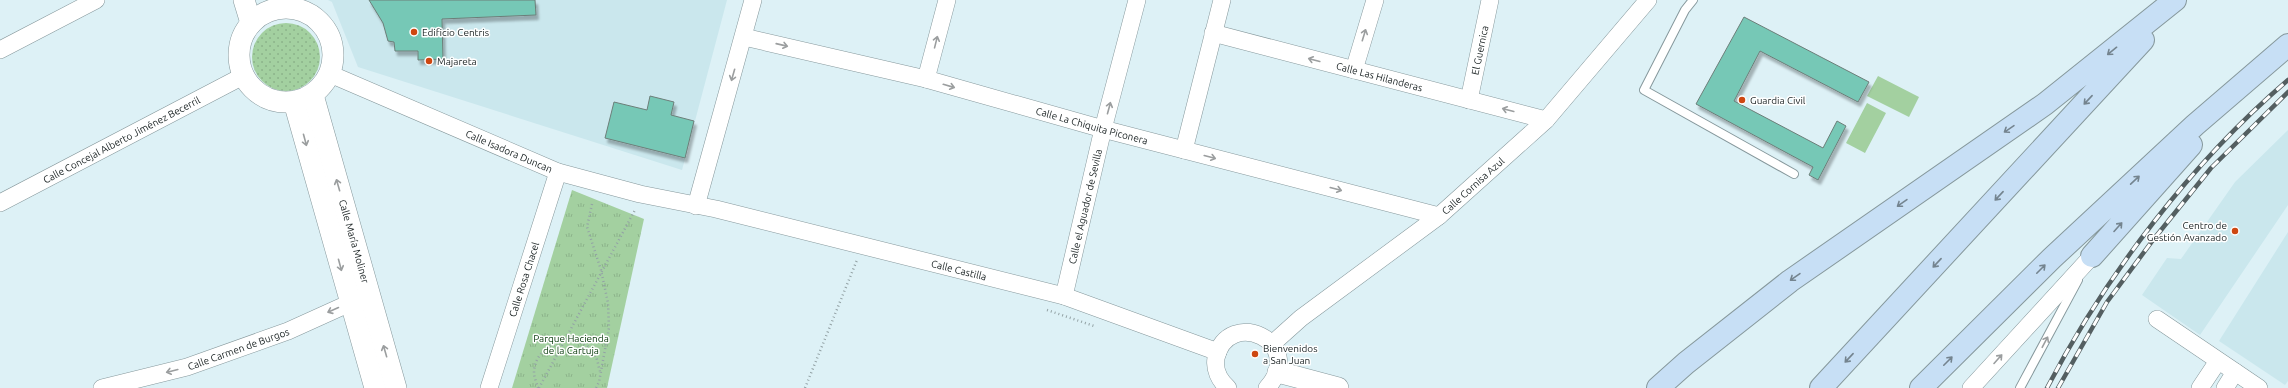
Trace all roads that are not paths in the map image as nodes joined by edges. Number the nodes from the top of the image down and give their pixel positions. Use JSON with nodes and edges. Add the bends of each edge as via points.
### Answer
{"nodes":[{"id":1,"x":96,"y":0,"type":"edge"},
{"id":2,"x":244,"y":0,"type":"edge"},
{"id":3,"x":753,"y":0,"type":"edge"},
{"id":4,"x":947,"y":0,"type":"edge"},
{"id":5,"x":1137,"y":0,"type":"edge"},
{"id":6,"x":1222,"y":0,"type":"edge"},
{"id":7,"x":1375,"y":0,"type":"edge"},
{"id":8,"x":1490,"y":0,"type":"edge"},
{"id":9,"x":1648,"y":0,"type":"edge"},
{"id":10,"x":1693,"y":0,"type":"edge"},
{"id":11,"x":2175,"y":0,"type":"edge"},
{"id":12,"x":2181,"y":0,"type":"edge"},
{"id":13,"x":283,"y":4,"type":"edge"},
{"id":14,"x":251,"y":23,"type":"junction"},
{"id":15,"x":1213,"y":34,"type":"junction"},
{"id":16,"x":744,"y":37,"type":"junction"},
{"id":17,"x":2288,"y":46,"type":"edge"},
{"id":18,"x":0,"y":50,"type":"edge"},
{"id":19,"x":1354,"y":70,"type":"junction"},
{"id":20,"x":330,"y":74,"type":"junction"},
{"id":21,"x":243,"y":76,"type":"junction"},
{"id":22,"x":926,"y":79,"type":"junction"},
{"id":23,"x":303,"y":98,"type":"junction"},
{"id":24,"x":1468,"y":100,"type":"junction"},
{"id":25,"x":1546,"y":120,"type":"junction"},
{"id":26,"x":1103,"y":129,"type":"junction"},
{"id":27,"x":1184,"y":150,"type":"junction"},
{"id":28,"x":558,"y":172,"type":"junction"},
{"id":29,"x":1794,"y":174,"type":"dead end"},
{"id":30,"x":0,"y":203,"type":"edge"},
{"id":31,"x":696,"y":206,"type":"junction"},
{"id":32,"x":1439,"y":216,"type":"junction"},
{"id":33,"x":2092,"y":256,"type":"junction"},
{"id":34,"x":1064,"y":296,"type":"junction"},
{"id":35,"x":359,"y":299,"type":"junction"},
{"id":36,"x":2157,"y":319,"type":"dead end"},
{"id":37,"x":1272,"y":344,"type":"junction"},
{"id":38,"x":1218,"y":352,"type":"junction"},
{"id":39,"x":2218,"y":361,"type":"junction"},
{"id":40,"x":2236,"y":372,"type":"junction"},
{"id":41,"x":1273,"y":380,"type":"edge"},
{"id":42,"x":1222,"y":386,"type":"edge"},
{"id":43,"x":102,"y":388,"type":"edge"},
{"id":44,"x":375,"y":388,"type":"edge"},
{"id":45,"x":396,"y":388,"type":"edge"},
{"id":46,"x":489,"y":388,"type":"edge"},
{"id":47,"x":1338,"y":388,"type":"edge"},
{"id":48,"x":1658,"y":388,"type":"edge"},
{"id":49,"x":1821,"y":388,"type":"edge"},
{"id":50,"x":1921,"y":388,"type":"edge"},
{"id":51,"x":1971,"y":388,"type":"edge"},
{"id":52,"x":2020,"y":388,"type":"edge"},
{"id":53,"x":2200,"y":388,"type":"edge"},
{"id":54,"x":2225,"y":388,"type":"edge"},
{"id":55,"x":2259,"y":388,"type":"edge"}],
"edges":[{"from":1,"to":18,"type":"street"},
{"from":2,"to":14,"type":"street"},
{"from":3,"to":16,"type":"street"},
{"from":22,"to":4,"type":"street","one_way":true},
{"from":26,"to":5,"type":"street","name":"Calle el Aguador de Sevilla","one_way":true},
{"from":6,"to":15,"type":"street"},
{"from":19,"to":7,"type":"street","one_way":true},
{"from":8,"to":24,"type":"street","name":"El Guernica"},
{"from":9,"to":25,"type":"street","name":"Calle Cornisa Azul"},
{"from":10,"to":29,"type":"lane","via":[[1685,10],[1644,90]]},
{"from":11,"to":48,"type":"main road","one_way":true,"via":[[2045,104],[1790,281]]},
{"from":12,"to":49,"type":"main road","one_way":true},
{"from":13,"to":14,"type":"street","via":[[261,14]]},
{"from":13,"to":20,"type":"street","via":[[316,17],[326,29],[333,43],[334,59]]},
{"from":14,"to":21,"type":"street","via":[[243,34],[239,48]]},
{"from":19,"to":15,"type":"street","name":"Calle Las Hilanderas","one_way":true},
{"from":15,"to":27,"type":"street"},
{"from":16,"to":22,"type":"street","name":"Calle La Chiquita Piconera","one_way":true},
{"from":16,"to":31,"type":"street","one_way":true},
{"from":33,"to":17,"type":"main road","one_way":true,"via":[[2203,132]]},
{"from":50,"to":17,"type":"main road","one_way":true,"via":[[2058,252],[2195,125]]},
{"from":19,"to":24,"type":"street","name":"Calle Las Hilanderas"},
{"from":20,"to":23,"type":"street","via":[[323,86]]},
{"from":20,"to":28,"type":"street","name":"Calle Isadora Duncan"},
{"from":21,"to":23,"type":"street","via":[[252,89],[264,98],[279,102]]},
{"from":21,"to":30,"type":"street","name":"Calle Concejal Alberto Jiménez Becerril"},
{"from":22,"to":26,"type":"street","name":"Calle La Chiquita Piconera","one_way":true},
{"from":23,"to":35,"type":"street","name":"Calle María Moliner"},
{"from":25,"to":24,"type":"street","name":"Calle Las Hilanderas","one_way":true},
{"from":25,"to":32,"type":"street","name":"Calle Cornisa Azul"},
{"from":26,"to":27,"type":"street","name":"Calle La Chiquita Piconera"},
{"from":26,"to":34,"type":"street","name":"Calle el Aguador de Sevilla"},
{"from":27,"to":32,"type":"street","name":"Calle La Chiquita Piconera","one_way":true},
{"from":28,"to":31,"type":"street","name":"Calle Isadora Duncan"},
{"from":28,"to":46,"type":"street","name":"Calle Rosa Chacel"},
{"from":31,"to":34,"type":"street","name":"Calle Castilla","via":[[864,245]]},
{"from":32,"to":37,"type":"street","name":"Calle Cornisa Azul","via":[[1301,318]]},
{"from":51,"to":33,"type":"street","one_way":true},
{"from":52,"to":33,"type":"lane","one_way":true},
{"from":34,"to":38,"type":"street","name":"Calle Castilla"},
{"from":35,"to":43,"type":"street","name":"Calle Carmen de Burgos","one_way":true,"via":[[288,331],[187,367]]},
{"from":35,"to":44,"type":"street","name":"Calle María Moliner"},
{"from":45,"to":35,"type":"street","name":"Calle María Moliner","one_way":true},
{"from":36,"to":39,"type":"street"},
{"from":37,"to":38,"type":"street","via":[[1265,337],[1246,332],[1228,338]]},
{"from":37,"to":41,"type":"street","via":[[1277,353]]},
{"from":38,"to":42,"type":"street","via":[[1216,368]]},
{"from":39,"to":40,"type":"street"},
{"from":39,"to":53,"type":"street"},
{"from":40,"to":54,"type":"street"},
{"from":40,"to":55,"type":"street"},
{"from":41,"to":47,"type":"street"}]}
